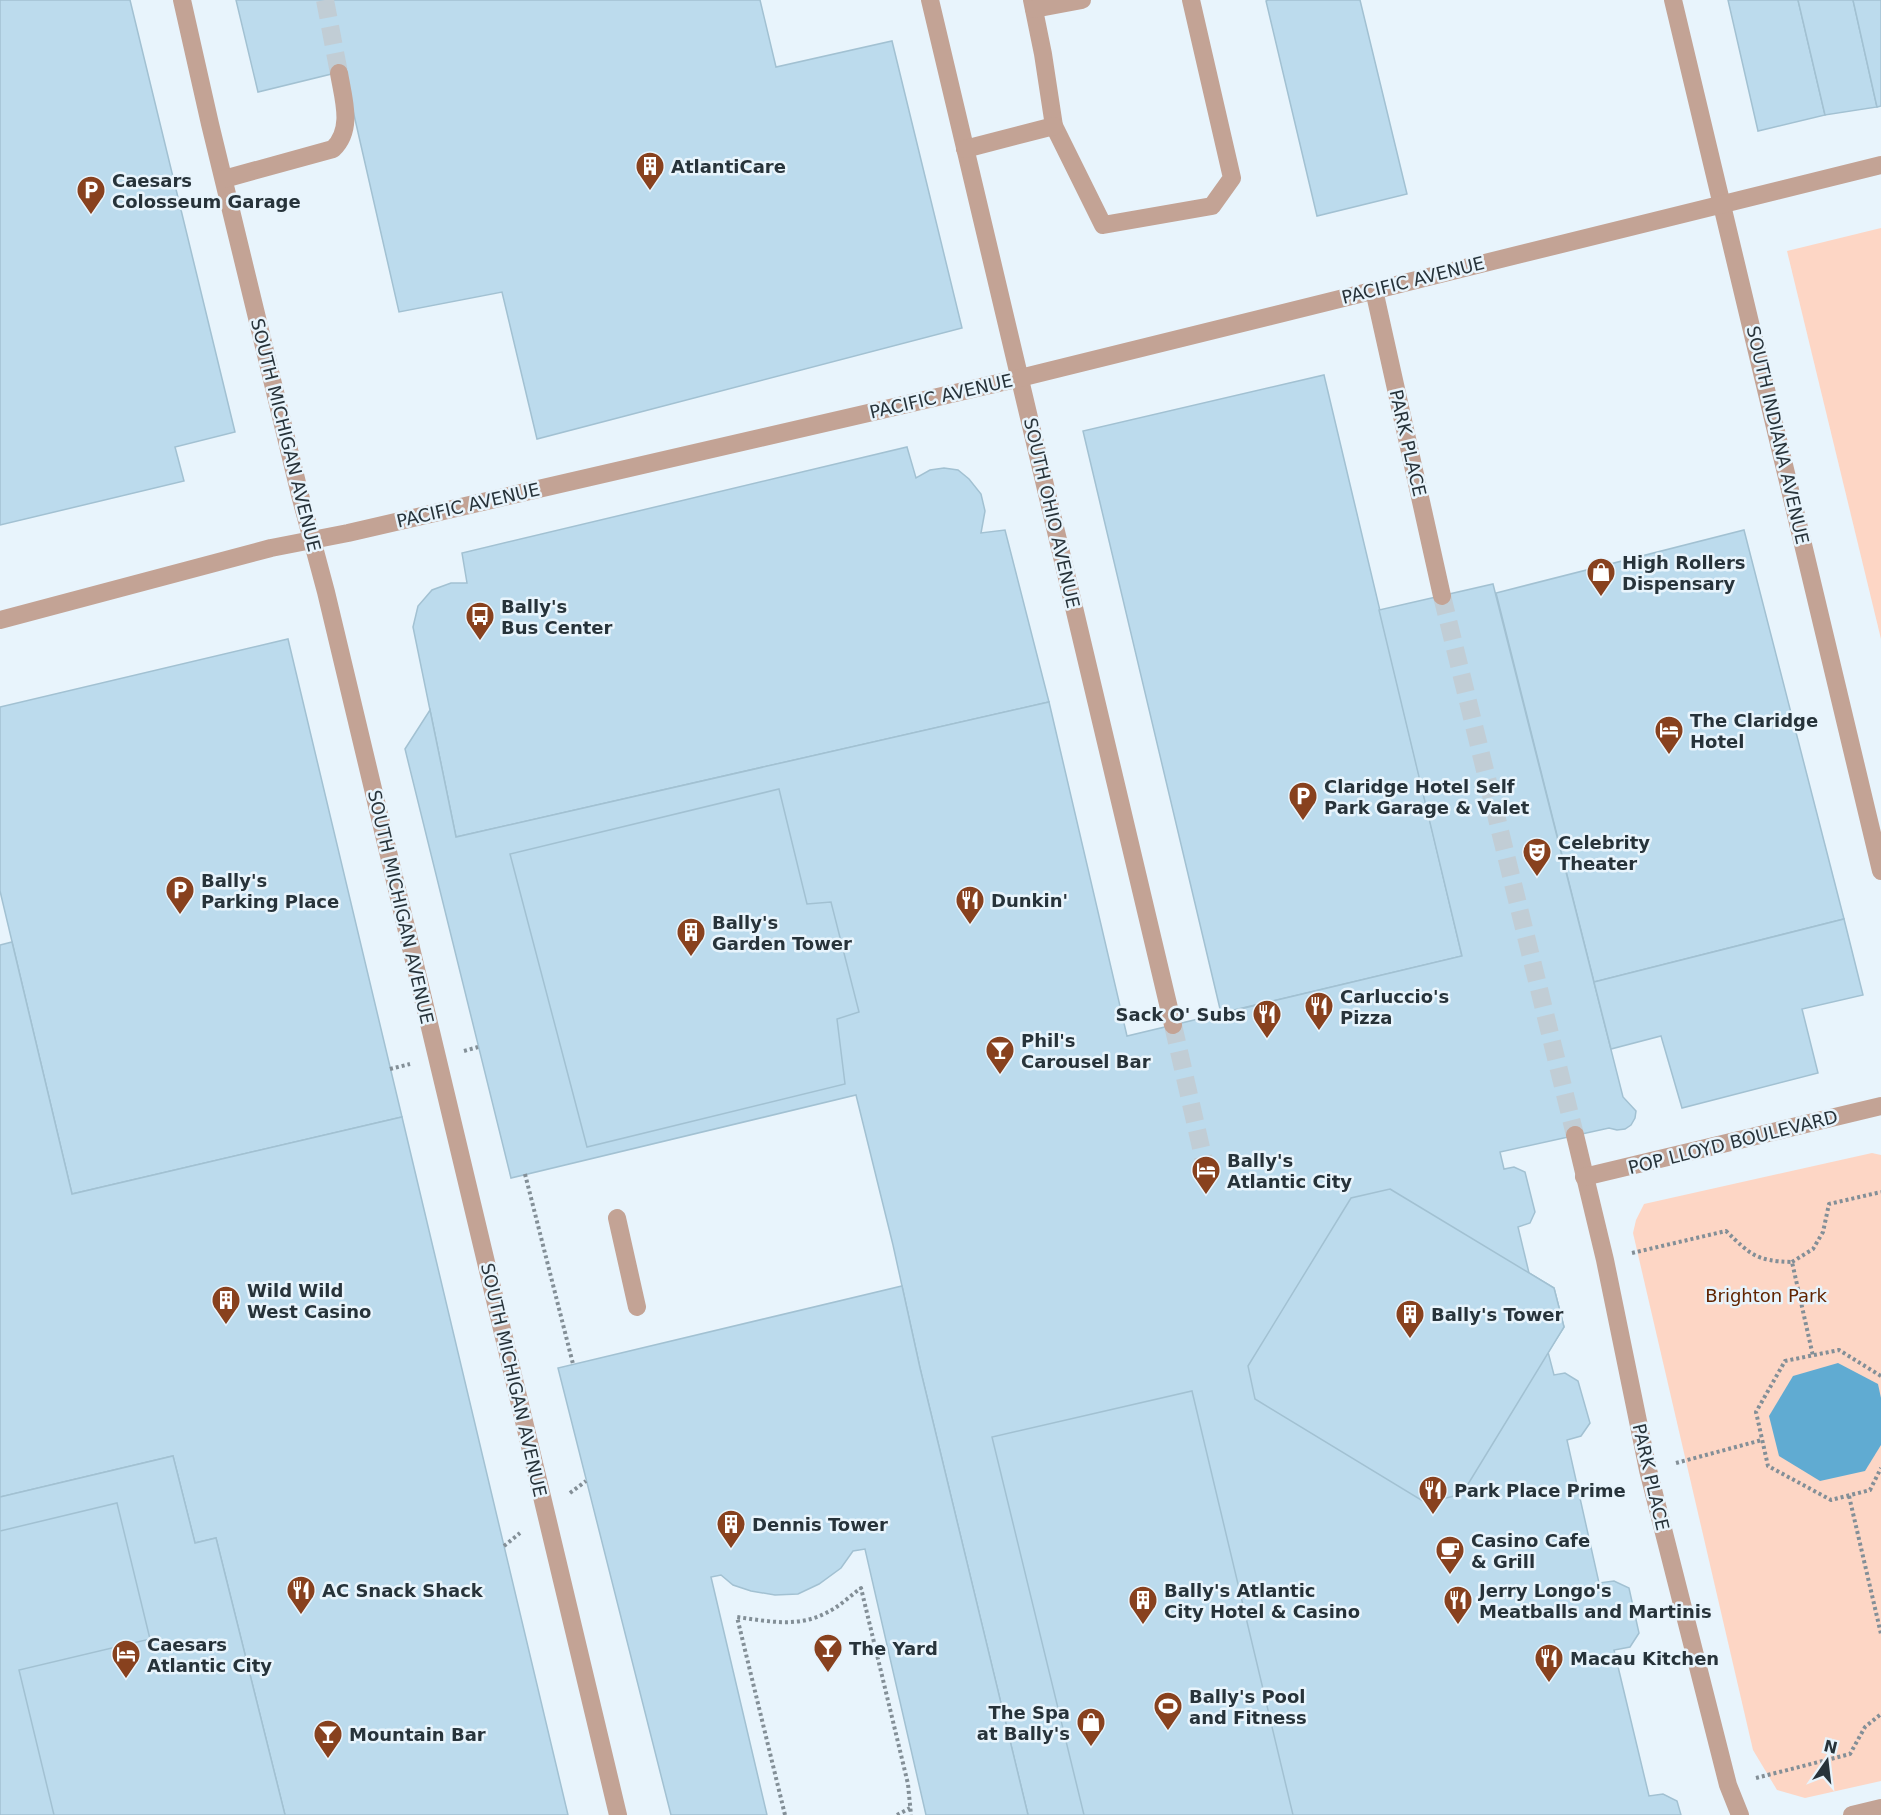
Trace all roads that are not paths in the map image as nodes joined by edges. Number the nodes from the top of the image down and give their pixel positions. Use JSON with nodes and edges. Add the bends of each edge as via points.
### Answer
{"nodes":[{"id":1,"x":182,"y":0,"type":"edge"},
{"id":2,"x":930,"y":0,"type":"edge"},
{"id":3,"x":1082,"y":0,"type":"edge"},
{"id":4,"x":1191,"y":0,"type":"edge"},
{"id":5,"x":1673,"y":0,"type":"edge"},
{"id":6,"x":1033,"y":5,"type":"edge"},
{"id":7,"x":339,"y":73,"type":"tunnel mouth"},
{"id":8,"x":1054,"y":126,"type":"junction"},
{"id":9,"x":965,"y":149,"type":"junction"},
{"id":10,"x":1881,"y":165,"type":"edge"},
{"id":11,"x":224,"y":179,"type":"junction"},
{"id":12,"x":1722,"y":203,"type":"junction"},
{"id":13,"x":1374,"y":290,"type":"junction"},
{"id":14,"x":1020,"y":378,"type":"junction"},
{"id":15,"x":313,"y":540,"type":"junction"},
{"id":16,"x":1442,"y":596,"type":"tunnel mouth"},
{"id":17,"x":0,"y":620,"type":"edge"},
{"id":18,"x":1881,"y":871,"type":"edge"},
{"id":19,"x":1173,"y":1026,"type":"tunnel mouth"},
{"id":20,"x":1881,"y":1106,"type":"edge"},
{"id":21,"x":1575,"y":1135,"type":"tunnel mouth"},
{"id":22,"x":1584,"y":1177,"type":"junction"},
{"id":23,"x":617,"y":1218,"type":"dead end"},
{"id":24,"x":638,"y":1307,"type":"dead end"},
{"id":25,"x":1881,"y":1808,"type":"edge"},
{"id":26,"x":618,"y":1815,"type":"edge"},
{"id":27,"x":1740,"y":1815,"type":"edge"},
{"id":28,"x":1852,"y":1815,"type":"edge"}],
"edges":[{"from":1,"to":11,"type":"street","name":"SOUTH MICHIGAN AVENUE"},
{"from":2,"to":9,"type":"street","name":"SOUTH OHIO AVENUE"},
{"from":3,"to":6,"type":"street"},
{"from":4,"to":8,"type":"street","via":[[1232,178],[1212,206],[1103,225]]},
{"from":5,"to":12,"type":"street","name":"SOUTH INDIANA AVENUE"},
{"from":6,"to":8,"type":"street"},
{"from":7,"to":11,"type":"street","via":[[346,117],[341,141],[333,149]]},
{"from":8,"to":9,"type":"street"},
{"from":9,"to":14,"type":"street","name":"SOUTH OHIO AVENUE"},
{"from":10,"to":12,"type":"street","name":"PACIFIC AVENUE"},
{"from":11,"to":15,"type":"street","name":"SOUTH MICHIGAN AVENUE"},
{"from":12,"to":13,"type":"street","name":"PACIFIC AVENUE"},
{"from":12,"to":18,"type":"street","name":"SOUTH INDIANA AVENUE"},
{"from":13,"to":14,"type":"street","name":"PACIFIC AVENUE"},
{"from":13,"to":16,"type":"street","name":"PARK PLACE"},
{"from":14,"to":15,"type":"street","name":"PACIFIC AVENUE"},
{"from":14,"to":19,"type":"street","name":"SOUTH OHIO AVENUE"},
{"from":15,"to":17,"type":"street","name":"PACIFIC AVENUE"},
{"from":15,"to":26,"type":"street","name":"SOUTH MICHIGAN AVENUE"},
{"from":20,"to":22,"type":"street","name":"POP LLOYD BOULEVARD"},
{"from":21,"to":22,"type":"street","name":"PARK PLACE"},
{"from":22,"to":27,"type":"street","name":"PARK PLACE","via":[[1648,1470],[1728,1785]]},
{"from":23,"to":24,"type":"street"},
{"from":25,"to":28,"type":"street"}]}
